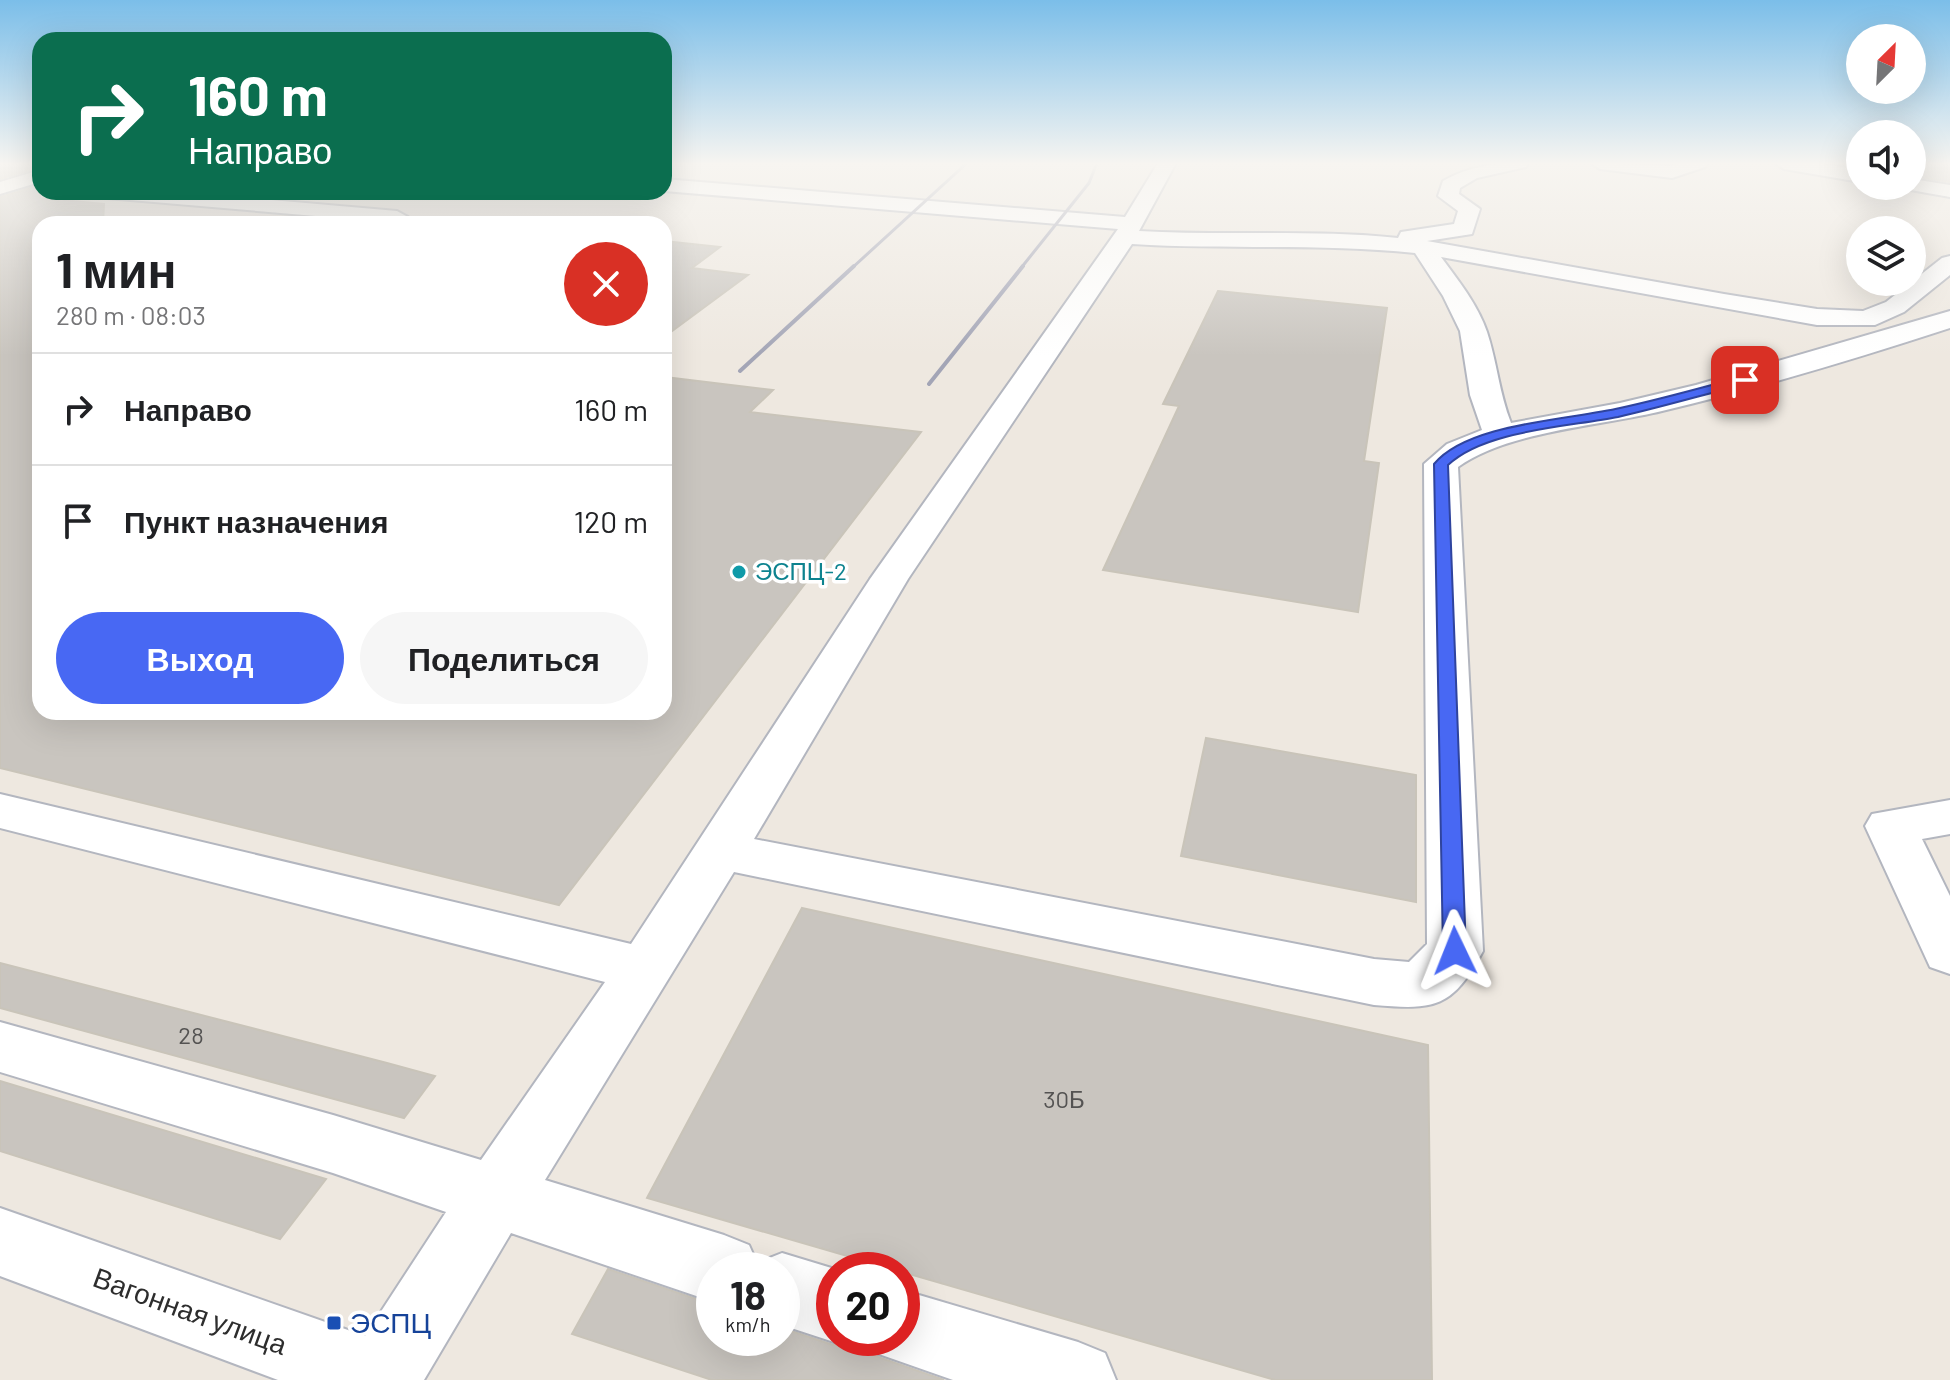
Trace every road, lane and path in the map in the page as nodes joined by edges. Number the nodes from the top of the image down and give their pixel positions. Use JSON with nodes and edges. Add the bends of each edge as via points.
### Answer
{"nodes":[{"id":1,"x":1091,"y":227,"type":"edge"},
{"id":2,"x":1129,"y":227,"type":"edge"},
{"id":3,"x":1464,"y":227,"type":"edge"},
{"id":4,"x":1127,"y":231,"type":"junction"},
{"id":5,"x":1353,"y":240,"type":"junction"},
{"id":6,"x":1422,"y":247,"type":"junction"},
{"id":7,"x":1950,"y":263,"type":"edge"},
{"id":8,"x":1950,"y":319,"type":"edge"},
{"id":9,"x":1500,"y":435,"type":"junction"},
{"id":10,"x":0,"y":811,"type":"edge"},
{"id":11,"x":1950,"y":817,"type":"edge"},
{"id":12,"x":721,"y":851,"type":"junction"},
{"id":13,"x":1950,"y":952,"type":"edge"},
{"id":14,"x":643,"y":969,"type":"junction"},
{"id":15,"x":0,"y":1047,"type":"edge"},
{"id":16,"x":494,"y":1198,"type":"junction"},
{"id":17,"x":0,"y":1242,"type":"edge"},
{"id":18,"x":696,"y":1261,"type":"edge"},
{"id":19,"x":920,"y":1332,"type":"edge"},
{"id":20,"x":381,"y":1380,"type":"edge"},
{"id":21,"x":1078,"y":1380,"type":"edge"}],
"edges":[{"from":1,"to":4,"type":"street"},
{"from":2,"to":4,"type":"street"},
{"from":3,"to":5,"type":"street","via":[[1431,236]]},
{"from":4,"to":5,"type":"street","via":[[1211,242]]},
{"from":4,"to":12,"type":"street","via":[[889,579]]},
{"from":5,"to":6,"type":"street"},
{"from":6,"to":7,"type":"street","via":[[1755,307],[1866,319],[1895,307]]},
{"from":6,"to":9,"type":"street","via":[[1473,331],[1485,395]]},
{"from":8,"to":9,"type":"street","via":[[1704,391]]},
{"from":9,"to":12,"type":"street","via":[[1457,449],[1441,464],[1455,951],[1422,986],[1374,982]]},
{"from":10,"to":14,"type":"street"},
{"from":11,"to":13,"type":"street","via":[[1890,826]]},
{"from":12,"to":14,"type":"street"},
{"from":14,"to":16,"type":"street"},
{"from":15,"to":16,"type":"street","via":[[319,1140]]},
{"from":16,"to":18,"type":"street"},
{"from":16,"to":20,"type":"street"},
{"from":17,"to":20,"type":"street","name":"Вагонная улица"},
{"from":19,"to":21,"type":"street"}]}
